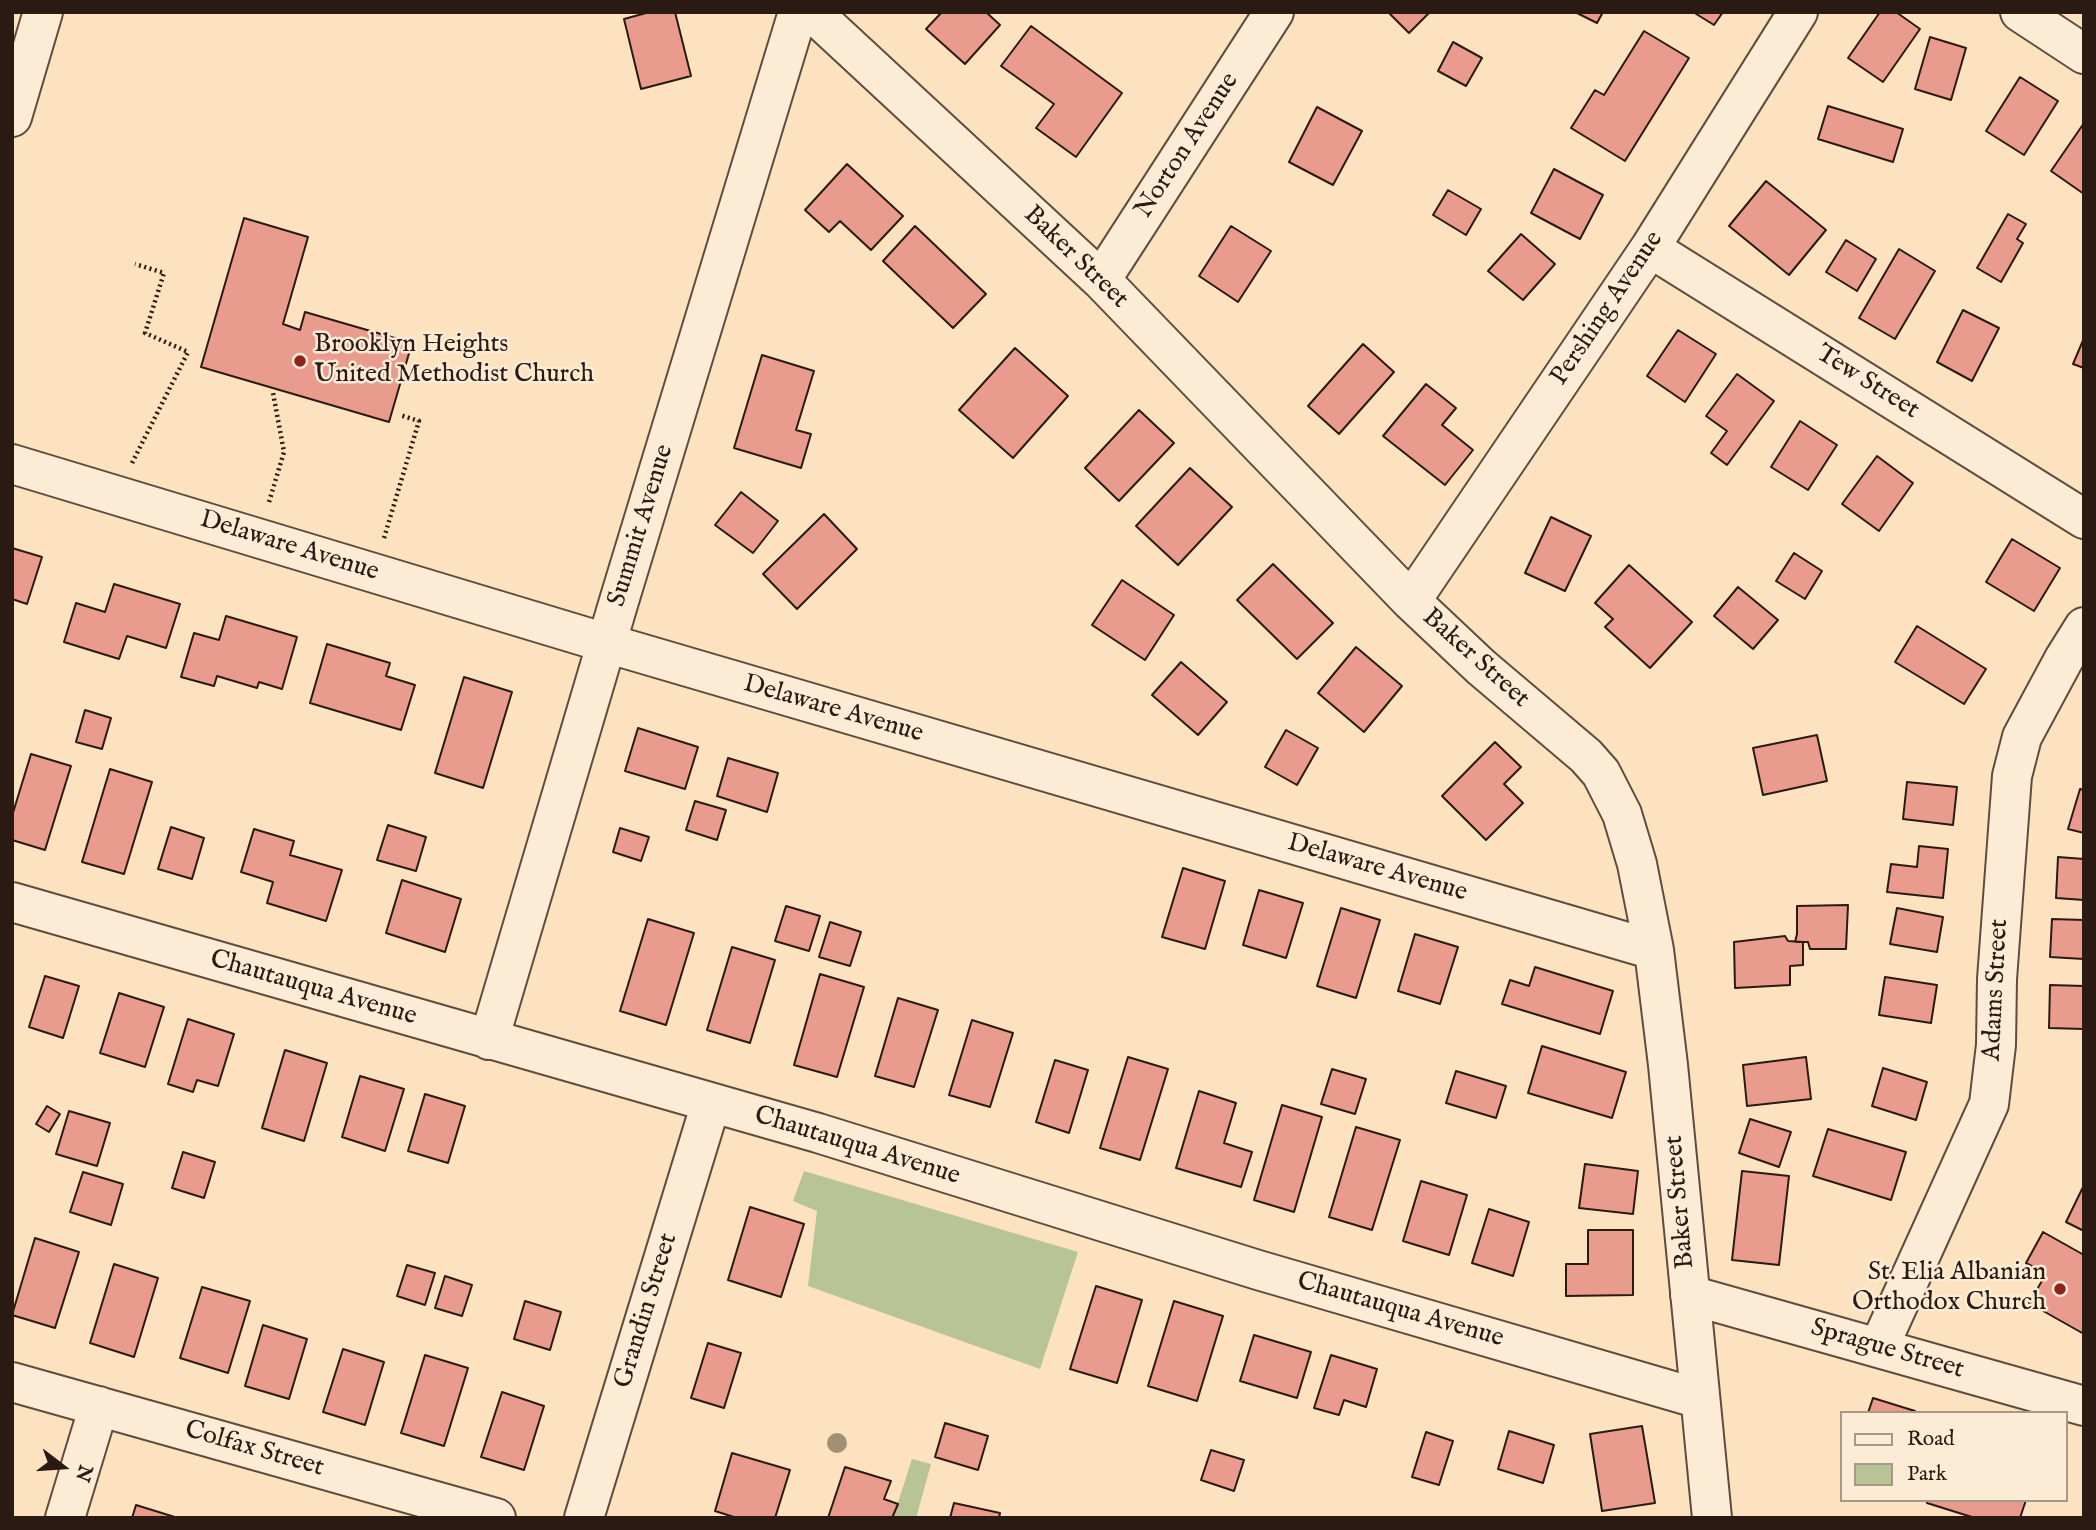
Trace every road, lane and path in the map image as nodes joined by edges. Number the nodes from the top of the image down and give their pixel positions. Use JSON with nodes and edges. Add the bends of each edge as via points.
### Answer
{"nodes":[{"id":1,"x":43,"y":12,"type":"edge"},
{"id":2,"x":797,"y":12,"type":"edge"},
{"id":3,"x":812,"y":12,"type":"edge"},
{"id":4,"x":1274,"y":12,"type":"edge"},
{"id":5,"x":1798,"y":12,"type":"edge"},
{"id":6,"x":2020,"y":12,"type":"edge"},
{"id":7,"x":2084,"y":54,"type":"edge"},
{"id":8,"x":12,"y":117,"type":"edge"},
{"id":9,"x":1650,"y":248,"type":"junction"},
{"id":10,"x":135,"y":264,"type":"dead end"},
{"id":11,"x":1101,"y":280,"type":"junction"},
{"id":12,"x":273,"y":393,"type":"dead end"},
{"id":13,"x":400,"y":415,"type":"dead end"},
{"id":14,"x":12,"y":464,"type":"edge"},
{"id":15,"x":121,"y":497,"type":"junction"},
{"id":16,"x":2084,"y":519,"type":"edge"},
{"id":17,"x":250,"y":536,"type":"junction"},
{"id":18,"x":373,"y":573,"type":"junction"},
{"id":19,"x":1411,"y":601,"type":"junction"},
{"id":20,"x":2084,"y":627,"type":"edge"},
{"id":21,"x":606,"y":643,"type":"junction"},
{"id":22,"x":12,"y":902,"type":"edge"},
{"id":23,"x":1654,"y":950,"type":"junction"},
{"id":24,"x":489,"y":1040,"type":"junction"},
{"id":25,"x":711,"y":1103,"type":"junction"},
{"id":26,"x":1690,"y":1295,"type":"junction"},
{"id":27,"x":1879,"y":1347,"type":"junction"},
{"id":28,"x":12,"y":1382,"type":"edge"},
{"id":29,"x":1700,"y":1399,"type":"junction"},
{"id":30,"x":99,"y":1406,"type":"junction"},
{"id":31,"x":2084,"y":1406,"type":"edge"},
{"id":32,"x":65,"y":1518,"type":"edge"},
{"id":33,"x":496,"y":1518,"type":"edge"},
{"id":34,"x":584,"y":1518,"type":"edge"},
{"id":35,"x":1712,"y":1518,"type":"edge"}],
"edges":[{"from":1,"to":8,"type":"street"},
{"from":2,"to":21,"type":"street","name":"Summit Avenue"},
{"from":3,"to":11,"type":"street","name":"Baker Street"},
{"from":4,"to":11,"type":"street","name":"Norton Avenue"},
{"from":5,"to":9,"type":"street","name":"Pershing Avenue"},
{"from":6,"to":7,"type":"street"},
{"from":9,"to":16,"type":"street","name":"Tew Street"},
{"from":9,"to":19,"type":"street","name":"Pershing Avenue"},
{"from":10,"to":15,"type":"path","via":[[164,273],[145,333],[188,352],[132,459]]},
{"from":11,"to":19,"type":"street","name":"Baker Street"},
{"from":12,"to":17,"type":"path","via":[[284,452],[268,503]]},
{"from":13,"to":18,"type":"path","via":[[419,421]]},
{"from":14,"to":15,"type":"street","name":"Delaware Avenue"},
{"from":15,"to":17,"type":"street","name":"Delaware Avenue"},
{"from":17,"to":18,"type":"street","name":"Delaware Avenue"},
{"from":18,"to":21,"type":"street","name":"Delaware Avenue"},
{"from":19,"to":23,"type":"street","name":"Baker Street","via":[[1601,773],[1622,814],[1637,864]]},
{"from":20,"to":27,"type":"street","name":"Adams Street","via":[[2022,737],[2011,776],[1989,1104]]},
{"from":21,"to":23,"type":"street","name":"Delaware Avenue"},
{"from":21,"to":24,"type":"street","name":"Summit Avenue"},
{"from":22,"to":24,"type":"street","name":"Chautauqua Avenue"},
{"from":23,"to":26,"type":"street","name":"Baker Street"},
{"from":24,"to":25,"type":"street","name":"Chautauqua Avenue"},
{"from":25,"to":29,"type":"street","name":"Chautauqua Avenue"},
{"from":25,"to":34,"type":"street","name":"Grandin Street"},
{"from":26,"to":27,"type":"street","name":"Sprague Street"},
{"from":26,"to":29,"type":"street","name":"Baker Street"},
{"from":27,"to":31,"type":"street","name":"Sprague Street"},
{"from":28,"to":30,"type":"street","name":"Colfax Street"},
{"from":29,"to":35,"type":"street","name":"Baker Street"},
{"from":30,"to":32,"type":"street"},
{"from":30,"to":33,"type":"street","name":"Colfax Street"}]}
